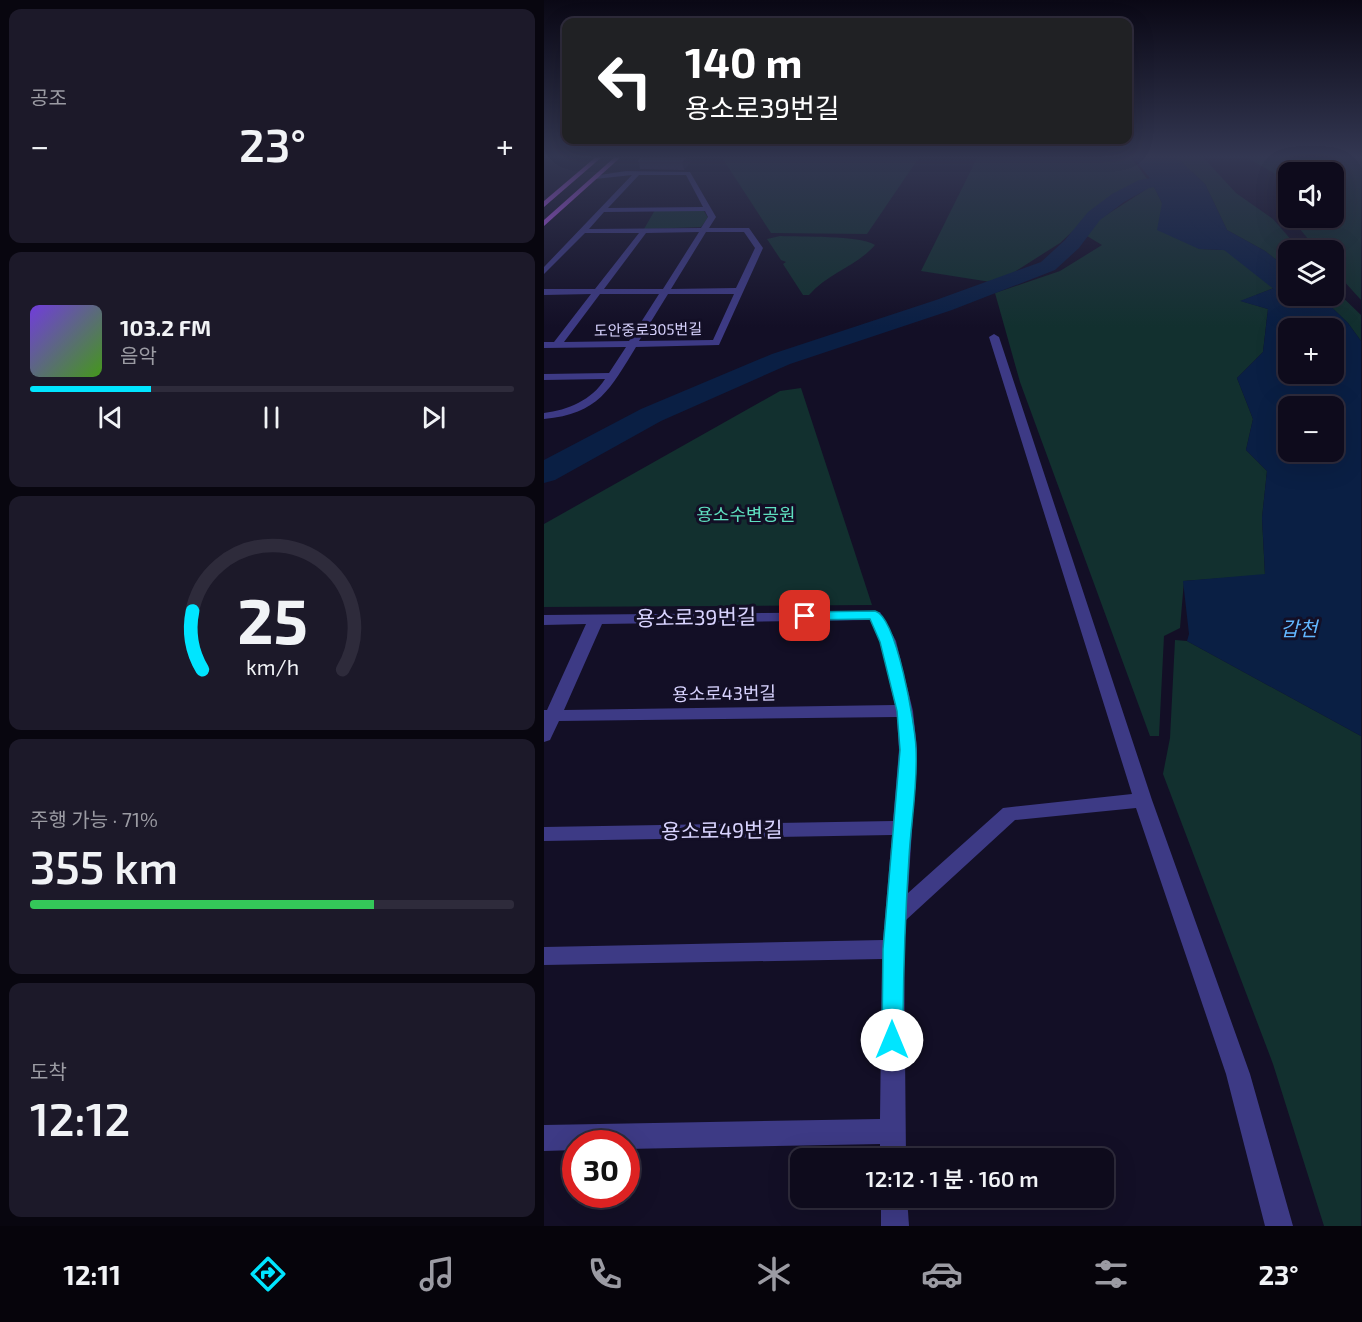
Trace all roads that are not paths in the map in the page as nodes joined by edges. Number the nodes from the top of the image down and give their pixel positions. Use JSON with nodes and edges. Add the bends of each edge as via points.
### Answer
{"nodes":[{"id":1,"x":556,"y":213,"type":"edge"},
{"id":2,"x":600,"y":213,"type":"edge"},
{"id":3,"x":710,"y":213,"type":"edge"},
{"id":4,"x":544,"y":224,"type":"edge"},
{"id":5,"x":583,"y":231,"type":"junction"},
{"id":6,"x":644,"y":231,"type":"junction"},
{"id":7,"x":705,"y":231,"type":"junction"},
{"id":8,"x":544,"y":272,"type":"edge"},
{"id":9,"x":667,"y":291,"type":"junction"},
{"id":10,"x":739,"y":291,"type":"junction"},
{"id":11,"x":544,"y":292,"type":"edge"},
{"id":12,"x":597,"y":292,"type":"junction"},
{"id":13,"x":994,"y":337,"type":"dead end"},
{"id":14,"x":557,"y":344,"type":"junction"},
{"id":15,"x":634,"y":344,"type":"junction"},
{"id":16,"x":544,"y":345,"type":"edge"},
{"id":17,"x":613,"y":376,"type":"junction"},
{"id":18,"x":544,"y":377,"type":"edge"},
{"id":19,"x":544,"y":416,"type":"edge"},
{"id":20,"x":596,"y":619,"type":"junction"},
{"id":21,"x":544,"y":620,"type":"edge"},
{"id":22,"x":905,"y":711,"type":"junction"},
{"id":23,"x":548,"y":716,"type":"edge"},
{"id":24,"x":544,"y":736,"type":"edge"},
{"id":25,"x":1143,"y":800,"type":"junction"},
{"id":26,"x":901,"y":828,"type":"junction"},
{"id":27,"x":544,"y":834,"type":"edge"},
{"id":28,"x":895,"y":916,"type":"junction"},
{"id":29,"x":893,"y":949,"type":"junction"},
{"id":30,"x":544,"y":956,"type":"edge"},
{"id":31,"x":892,"y":1131,"type":"junction"},
{"id":32,"x":544,"y":1138,"type":"edge"},
{"id":33,"x":893,"y":1148,"type":"edge"},
{"id":34,"x":894,"y":1208,"type":"edge"},
{"id":35,"x":895,"y":1226,"type":"edge"},
{"id":36,"x":1279,"y":1226,"type":"edge"}],
"edges":[{"from":1,"to":4,"type":"main road"},
{"from":2,"to":5,"type":"street"},
{"from":3,"to":7,"type":"street"},
{"from":5,"to":6,"type":"street"},
{"from":5,"to":8,"type":"street"},
{"from":6,"to":7,"type":"street"},
{"from":6,"to":12,"type":"street","name":"도안중로305번길"},
{"from":7,"to":9,"type":"street"},
{"from":7,"to":10,"type":"street","name":"도안중로305번길","via":[[746,231],[759,248]]},
{"from":9,"to":10,"type":"street"},
{"from":9,"to":12,"type":"street"},
{"from":9,"to":15,"type":"street"},
{"from":10,"to":15,"type":"street","name":"도안중로305번길","via":[[716,342]]},
{"from":11,"to":12,"type":"street"},
{"from":12,"to":14,"type":"street","name":"도안중로305번길"},
{"from":13,"to":25,"type":"street"},
{"from":14,"to":15,"type":"street","name":"도안중로305번길"},
{"from":14,"to":16,"type":"street","name":"도안중로305번길"},
{"from":15,"to":17,"type":"street"},
{"from":17,"to":18,"type":"street"},
{"from":17,"to":19,"type":"street","via":[[594,399],[571,411]]},
{"from":20,"to":21,"type":"street","name":"용소로39번길"},
{"from":20,"to":22,"type":"street","name":"용소로39번길","via":[[875,615],[888,642]]},
{"from":20,"to":23,"type":"street"},
{"from":22,"to":23,"type":"street","name":"용소로43번길"},
{"from":22,"to":26,"type":"street","name":"용소로39번길","via":[[908,750]]},
{"from":23,"to":24,"type":"street"},
{"from":25,"to":28,"type":"street","via":[[1010,813]]},
{"from":25,"to":36,"type":"street","via":[[1238,1074]]},
{"from":26,"to":27,"type":"street","name":"용소로49번길"},
{"from":26,"to":28,"type":"street","name":"용소로39번길"},
{"from":28,"to":29,"type":"street","name":"용소로39번길"},
{"from":29,"to":30,"type":"street"},
{"from":29,"to":31,"type":"street","name":"용소로39번길"},
{"from":31,"to":32,"type":"street"},
{"from":31,"to":33,"type":"street","name":"용소로39번길"},
{"from":34,"to":35,"type":"street"}]}
